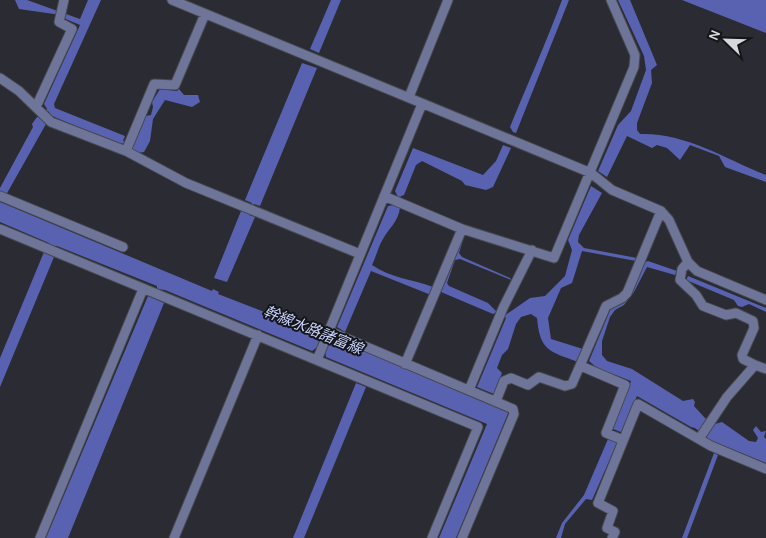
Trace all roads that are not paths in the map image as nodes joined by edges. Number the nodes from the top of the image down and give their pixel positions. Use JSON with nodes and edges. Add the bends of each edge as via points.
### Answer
{"nodes":[{"id":1,"x":64,"y":0,"type":"edge"},
{"id":2,"x":172,"y":0,"type":"edge"},
{"id":3,"x":448,"y":0,"type":"edge"},
{"id":4,"x":611,"y":0,"type":"edge"},
{"id":5,"x":205,"y":14,"type":"junction"},
{"id":6,"x":0,"y":78,"type":"edge"},
{"id":7,"x":408,"y":97,"type":"junction"},
{"id":8,"x":422,"y":104,"type":"junction"},
{"id":9,"x":41,"y":113,"type":"junction"},
{"id":10,"x":128,"y":146,"type":"junction"},
{"id":11,"x":591,"y":173,"type":"junction"},
{"id":12,"x":0,"y":196,"type":"edge"},
{"id":13,"x":384,"y":196,"type":"junction"},
{"id":14,"x":661,"y":211,"type":"junction"},
{"id":15,"x":462,"y":228,"type":"junction"},
{"id":16,"x":0,"y":229,"type":"edge"},
{"id":17,"x":123,"y":247,"type":"dead end"},
{"id":18,"x":532,"y":250,"type":"junction"},
{"id":19,"x":360,"y":254,"type":"junction"},
{"id":20,"x":688,"y":262,"type":"junction"},
{"id":21,"x":143,"y":289,"type":"junction"},
{"id":22,"x":766,"y":300,"type":"edge"},
{"id":23,"x":328,"y":334,"type":"junction"},
{"id":24,"x":258,"y":335,"type":"junction"},
{"id":25,"x":318,"y":356,"type":"junction"},
{"id":26,"x":405,"y":364,"type":"junction"},
{"id":27,"x":581,"y":366,"type":"junction"},
{"id":28,"x":755,"y":366,"type":"junction"},
{"id":29,"x":766,"y":369,"type":"edge"},
{"id":30,"x":469,"y":390,"type":"junction"},
{"id":31,"x":496,"y":401,"type":"junction"},
{"id":32,"x":699,"y":439,"type":"junction"},
{"id":33,"x":623,"y":440,"type":"junction"},
{"id":34,"x":766,"y":469,"type":"edge"},
{"id":35,"x":40,"y":538,"type":"edge"},
{"id":36,"x":174,"y":538,"type":"edge"},
{"id":37,"x":432,"y":538,"type":"edge"},
{"id":38,"x":462,"y":538,"type":"edge"},
{"id":39,"x":612,"y":538,"type":"edge"}],
"edges":[{"from":1,"to":9,"type":"street","via":[[59,22],[72,29]]},
{"from":2,"to":5,"type":"street"},
{"from":3,"to":7,"type":"street"},
{"from":4,"to":11,"type":"street","via":[[635,55],[634,67]]},
{"from":5,"to":7,"type":"street"},
{"from":5,"to":10,"type":"street","via":[[175,85],[154,84]]},
{"from":6,"to":9,"type":"street","via":[[20,91]]},
{"from":7,"to":8,"type":"street"},
{"from":8,"to":11,"type":"street"},
{"from":8,"to":13,"type":"street"},
{"from":9,"to":10,"type":"street","via":[[51,122]]},
{"from":10,"to":19,"type":"street","via":[[186,183]]},
{"from":11,"to":14,"type":"street","via":[[612,190]]},
{"from":11,"to":18,"type":"street","via":[[554,258]]},
{"from":12,"to":17,"type":"street"},
{"from":13,"to":15,"type":"street"},
{"from":13,"to":19,"type":"street"},
{"from":14,"to":20,"type":"street","via":[[669,220]]},
{"from":14,"to":27,"type":"street","via":[[631,287],[622,298],[606,306]]},
{"from":15,"to":18,"type":"street"},
{"from":15,"to":26,"type":"street"},
{"from":16,"to":21,"type":"street"},
{"from":18,"to":30,"type":"street","via":[[503,308]]},
{"from":19,"to":23,"type":"street"},
{"from":20,"to":22,"type":"street","via":[[697,271]]},
{"from":20,"to":28,"type":"street","via":[[682,269],[680,280],[703,306],[726,315],[736,313],[752,321],[754,328],[742,355]]},
{"from":21,"to":24,"type":"street"},
{"from":21,"to":35,"type":"street"},
{"from":23,"to":25,"type":"street"},
{"from":23,"to":26,"type":"street"},
{"from":24,"to":25,"type":"street"},
{"from":24,"to":36,"type":"street"},
{"from":25,"to":37,"type":"street","via":[[478,427]]},
{"from":26,"to":30,"type":"street"},
{"from":27,"to":31,"type":"street","via":[[572,384],[565,386],[539,377],[528,385],[511,378],[504,381]]},
{"from":27,"to":33,"type":"street","via":[[625,385],[606,433]]},
{"from":28,"to":29,"type":"street"},
{"from":28,"to":32,"type":"street","via":[[712,417]]},
{"from":30,"to":31,"type":"street"},
{"from":31,"to":38,"type":"street","via":[[513,409],[514,414]]},
{"from":32,"to":33,"type":"street","via":[[638,404]]},
{"from":32,"to":34,"type":"street"},
{"from":33,"to":39,"type":"street","via":[[598,503],[613,511],[607,528],[615,532]]}]}
